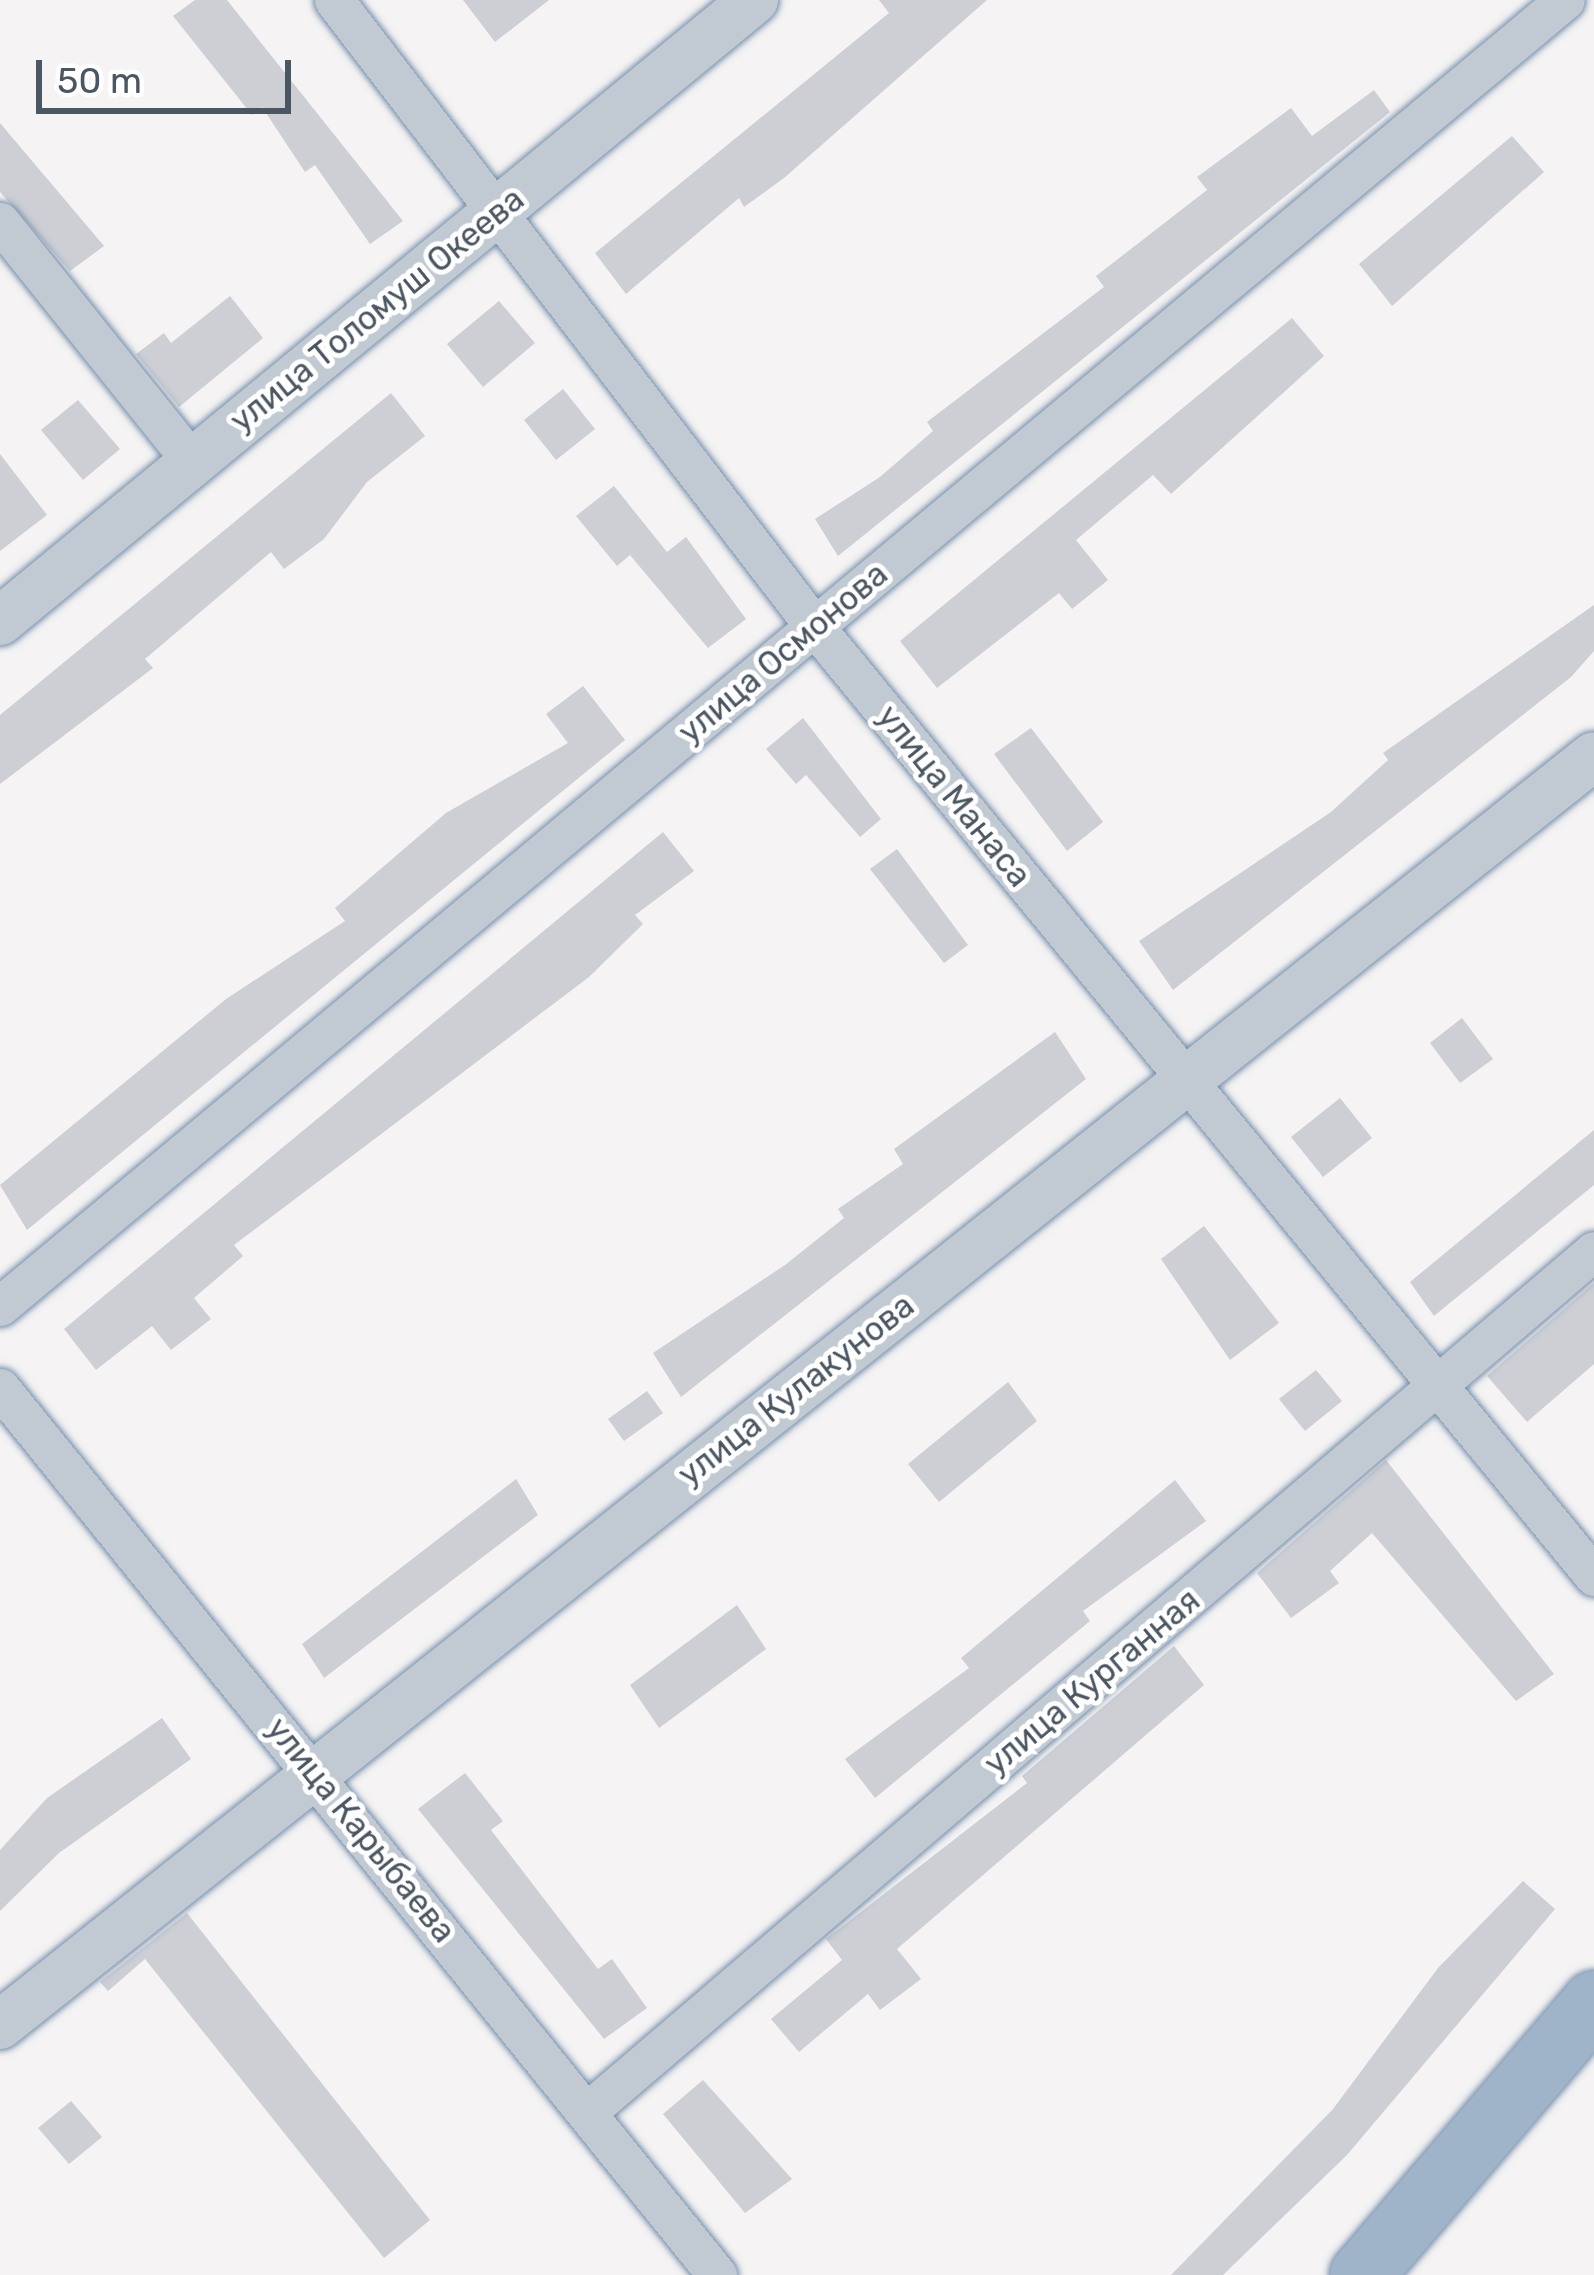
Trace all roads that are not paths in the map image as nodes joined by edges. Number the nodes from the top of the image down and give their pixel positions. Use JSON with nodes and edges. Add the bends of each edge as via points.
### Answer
{"nodes":[{"id":1,"x":334,"y":0,"type":"edge"},
{"id":2,"x":754,"y":0,"type":"edge"},
{"id":3,"x":1565,"y":0,"type":"edge"},
{"id":4,"x":498,"y":212,"type":"junction"},
{"id":5,"x":0,"y":222,"type":"edge"},
{"id":6,"x":192,"y":462,"type":"junction"},
{"id":7,"x":0,"y":621,"type":"edge"},
{"id":8,"x":815,"y":627,"type":"junction"},
{"id":9,"x":1594,"y":756,"type":"edge"},
{"id":10,"x":1187,"y":1080,"type":"junction"},
{"id":11,"x":1594,"y":1251,"type":"edge"},
{"id":12,"x":0,"y":1306,"type":"edge"},
{"id":13,"x":1439,"y":1387,"type":"junction"},
{"id":14,"x":0,"y":1388,"type":"edge"},
{"id":15,"x":1594,"y":1576,"type":"edge"},
{"id":16,"x":314,"y":1771,"type":"junction"},
{"id":17,"x":1594,"y":2002,"type":"edge"},
{"id":18,"x":0,"y":2025,"type":"edge"},
{"id":19,"x":588,"y":2110,"type":"junction"},
{"id":20,"x":717,"y":2275,"type":"edge"},
{"id":21,"x":1361,"y":2275,"type":"edge"}],
"edges":[{"from":1,"to":4,"type":"street","name":"улица Манаса"},
{"from":2,"to":4,"type":"street","name":"улица Толомуш Океева"},
{"from":3,"to":8,"type":"street","name":"улица Осмонова"},
{"from":4,"to":6,"type":"street","name":"улица Толомуш Океева"},
{"from":4,"to":8,"type":"street","name":"улица Манаса"},
{"from":5,"to":6,"type":"street"},
{"from":6,"to":7,"type":"street","name":"улица Толомуш Океева"},
{"from":8,"to":10,"type":"street","name":"улица Манаса"},
{"from":8,"to":12,"type":"street","name":"улица Осмонова"},
{"from":9,"to":10,"type":"street","name":"улица Кулакунова"},
{"from":10,"to":13,"type":"street","name":"улица Манаса"},
{"from":10,"to":16,"type":"street","name":"улица Кулакунова"},
{"from":11,"to":13,"type":"street","name":"улица Курганная"},
{"from":13,"to":15,"type":"street","name":"улица Манаса"},
{"from":13,"to":19,"type":"street","name":"улица Курганная"},
{"from":14,"to":16,"type":"street","name":"улица Карыбаева"},
{"from":16,"to":18,"type":"street","name":"улица Кулакунова"},
{"from":16,"to":19,"type":"street","name":"улица Карыбаева"},
{"from":17,"to":21,"type":"highway"},
{"from":19,"to":20,"type":"street","name":"улица Карыбаева"}]}
